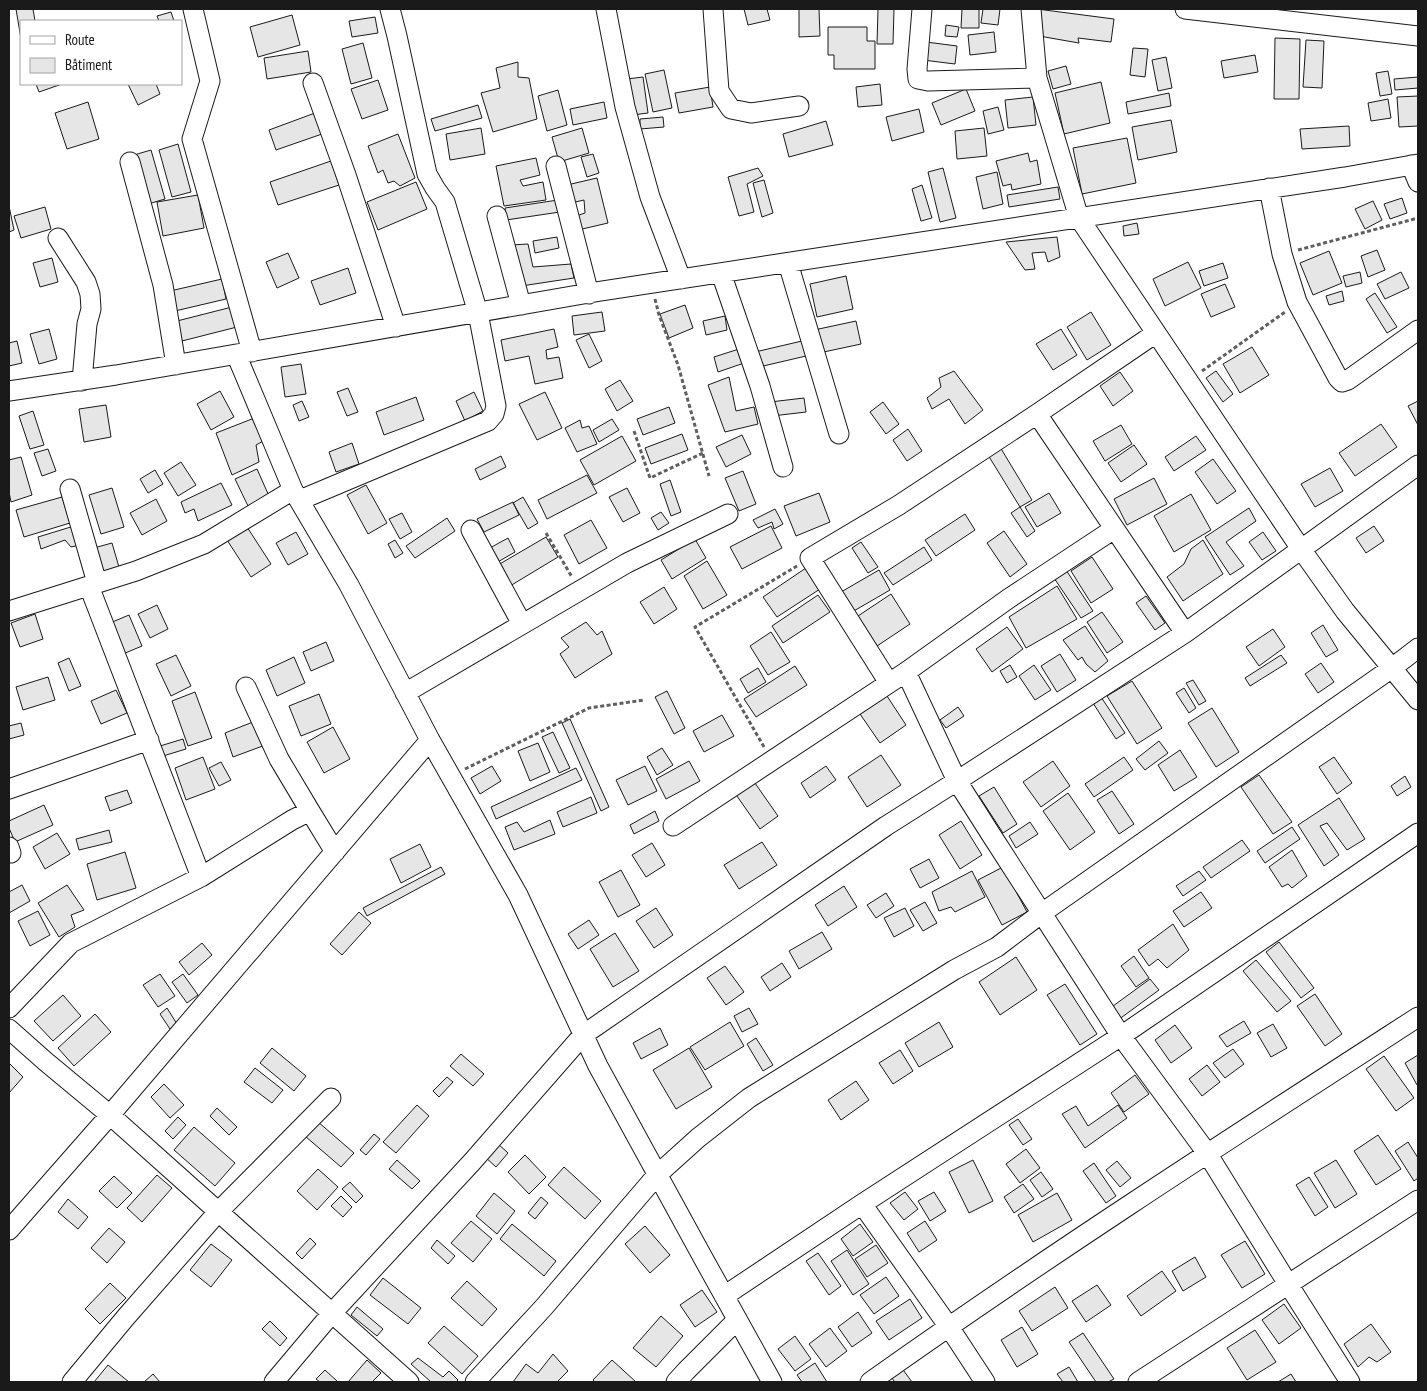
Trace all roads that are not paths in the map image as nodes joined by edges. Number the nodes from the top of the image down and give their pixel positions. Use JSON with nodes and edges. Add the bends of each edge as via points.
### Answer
{"nodes":[{"id":1,"x":193,"y":9,"type":"edge"},
{"id":2,"x":390,"y":9,"type":"edge"},
{"id":3,"x":606,"y":9,"type":"edge"},
{"id":4,"x":713,"y":9,"type":"edge"},
{"id":5,"x":922,"y":9,"type":"edge"},
{"id":6,"x":1031,"y":9,"type":"edge"},
{"id":7,"x":1185,"y":9,"type":"edge"},
{"id":8,"x":1216,"y":11,"type":"edge"},
{"id":9,"x":1418,"y":36,"type":"edge"},
{"id":10,"x":1037,"y":78,"type":"junction"},
{"id":11,"x":313,"y":83,"type":"dead end"},
{"id":12,"x":799,"y":106,"type":"dead end"},
{"id":13,"x":130,"y":162,"type":"dead end"},
{"id":14,"x":556,"y":166,"type":"dead end"},
{"id":15,"x":1416,"y":170,"type":"edge"},
{"id":16,"x":1269,"y":188,"type":"junction"},
{"id":17,"x":497,"y":216,"type":"dead end"},
{"id":18,"x":1079,"y":218,"type":"junction"},
{"id":19,"x":58,"y":238,"type":"dead end"},
{"id":20,"x":788,"y":263,"type":"junction"},
{"id":21,"x":721,"y":273,"type":"junction"},
{"id":22,"x":681,"y":279,"type":"junction"},
{"id":23,"x":589,"y":294,"type":"junction"},
{"id":24,"x":520,"y":305,"type":"junction"},
{"id":25,"x":478,"y":312,"type":"junction"},
{"id":26,"x":396,"y":327,"type":"junction"},
{"id":27,"x":1418,"y":330,"type":"edge"},
{"id":28,"x":1156,"y":333,"type":"junction"},
{"id":29,"x":244,"y":353,"type":"junction"},
{"id":30,"x":176,"y":365,"type":"junction"},
{"id":31,"x":82,"y":381,"type":"junction"},
{"id":32,"x":9,"y":391,"type":"edge"},
{"id":33,"x":1037,"y":414,"type":"junction"},
{"id":34,"x":838,"y":434,"type":"dead end"},
{"id":35,"x":1418,"y":465,"type":"edge"},
{"id":36,"x":783,"y":467,"type":"dead end"},
{"id":37,"x":70,"y":488,"type":"dead end"},
{"id":38,"x":297,"y":495,"type":"junction"},
{"id":39,"x":728,"y":514,"type":"dead end"},
{"id":40,"x":1114,"y":529,"type":"junction"},
{"id":41,"x":471,"y":530,"type":"dead end"},
{"id":42,"x":1301,"y":549,"type":"junction"},
{"id":43,"x":93,"y":585,"type":"junction"},
{"id":44,"x":9,"y":612,"type":"edge"},
{"id":45,"x":522,"y":624,"type":"junction"},
{"id":46,"x":1185,"y":633,"type":"junction"},
{"id":47,"x":1418,"y":648,"type":"edge"},
{"id":48,"x":1392,"y":668,"type":"junction"},
{"id":49,"x":906,"y":672,"type":"junction"},
{"id":50,"x":889,"y":683,"type":"junction"},
{"id":51,"x":246,"y":687,"type":"dead end"},
{"id":52,"x":405,"y":693,"type":"junction"},
{"id":53,"x":1418,"y":700,"type":"edge"},
{"id":54,"x":149,"y":740,"type":"junction"},
{"id":55,"x":430,"y":740,"type":"junction"},
{"id":56,"x":958,"y":781,"type":"junction"},
{"id":57,"x":9,"y":789,"type":"edge"},
{"id":58,"x":310,"y":811,"type":"junction"},
{"id":59,"x":673,"y":826,"type":"dead end"},
{"id":60,"x":1418,"y":833,"type":"edge"},
{"id":61,"x":336,"y":852,"type":"junction"},
{"id":62,"x":201,"y":876,"type":"junction"},
{"id":63,"x":1042,"y":913,"type":"junction"},
{"id":64,"x":9,"y":1008,"type":"edge"},
{"id":65,"x":1418,"y":1016,"type":"edge"},
{"id":66,"x":9,"y":1029,"type":"edge"},
{"id":67,"x":583,"y":1035,"type":"junction"},
{"id":68,"x":1121,"y":1036,"type":"junction"},
{"id":69,"x":331,"y":1098,"type":"dead end"},
{"id":70,"x":110,"y":1115,"type":"junction"},
{"id":71,"x":1207,"y":1153,"type":"junction"},
{"id":72,"x":657,"y":1175,"type":"junction"},
{"id":73,"x":1418,"y":1200,"type":"edge"},
{"id":74,"x":862,"y":1204,"type":"junction"},
{"id":75,"x":218,"y":1212,"type":"junction"},
{"id":76,"x":9,"y":1230,"type":"edge"},
{"id":77,"x":1288,"y":1284,"type":"junction"},
{"id":78,"x":724,"y":1296,"type":"junction"},
{"id":79,"x":332,"y":1313,"type":"junction"},
{"id":80,"x":738,"y":1320,"type":"junction"},
{"id":81,"x":949,"y":1327,"type":"junction"},
{"id":82,"x":72,"y":1382,"type":"edge"},
{"id":83,"x":274,"y":1382,"type":"edge"},
{"id":84,"x":410,"y":1382,"type":"edge"},
{"id":85,"x":475,"y":1382,"type":"edge"},
{"id":86,"x":676,"y":1382,"type":"edge"},
{"id":87,"x":772,"y":1382,"type":"edge"},
{"id":88,"x":870,"y":1382,"type":"edge"},
{"id":89,"x":985,"y":1382,"type":"edge"},
{"id":90,"x":1138,"y":1382,"type":"edge"},
{"id":91,"x":1350,"y":1382,"type":"edge"}],
"edges":[{"from":1,"to":29,"type":"street","via":[[210,81],[192,139]]},
{"from":2,"to":25,"type":"street","via":[[427,174],[445,202]]},
{"from":3,"to":22,"type":"street","via":[[625,107],[650,197]]},
{"from":4,"to":12,"type":"street","via":[[719,91],[731,109],[751,113]]},
{"from":5,"to":10,"type":"street","via":[[918,79]]},
{"from":6,"to":10,"type":"street"},
{"from":7,"to":8,"type":"street"},
{"from":8,"to":9,"type":"street"},
{"from":10,"to":18,"type":"street"},
{"from":11,"to":26,"type":"street"},
{"from":13,"to":30,"type":"street","via":[[163,285]]},
{"from":14,"to":23,"type":"street"},
{"from":15,"to":16,"type":"street"},
{"from":16,"to":18,"type":"street"},
{"from":16,"to":27,"type":"street","via":[[1282,254],[1297,302],[1342,382]]},
{"from":17,"to":24,"type":"street"},
{"from":18,"to":20,"type":"street"},
{"from":18,"to":28,"type":"street"},
{"from":19,"to":31,"type":"street","via":[[90,294]]},
{"from":20,"to":21,"type":"street"},
{"from":20,"to":34,"type":"street"},
{"from":21,"to":22,"type":"street"},
{"from":21,"to":36,"type":"street","via":[[760,386]]},
{"from":22,"to":23,"type":"street"},
{"from":23,"to":24,"type":"street"},
{"from":24,"to":25,"type":"street"},
{"from":25,"to":26,"type":"street"},
{"from":25,"to":38,"type":"street","via":[[496,406],[488,421]]},
{"from":26,"to":29,"type":"street"},
{"from":28,"to":33,"type":"street"},
{"from":28,"to":42,"type":"street"},
{"from":29,"to":30,"type":"street"},
{"from":29,"to":38,"type":"street"},
{"from":30,"to":31,"type":"street"},
{"from":31,"to":32,"type":"street"},
{"from":33,"to":40,"type":"street"},
{"from":33,"to":50,"type":"street","via":[[899,505],[810,558]]},
{"from":35,"to":42,"type":"street"},
{"from":37,"to":43,"type":"street"},
{"from":38,"to":43,"type":"street","via":[[204,544]]},
{"from":38,"to":52,"type":"street","via":[[349,585]]},
{"from":39,"to":45,"type":"street","via":[[627,563]]},
{"from":40,"to":46,"type":"street"},
{"from":40,"to":49,"type":"street"},
{"from":41,"to":45,"type":"street"},
{"from":42,"to":46,"type":"street"},
{"from":42,"to":48,"type":"street","via":[[1345,611]]},
{"from":43,"to":44,"type":"street"},
{"from":43,"to":54,"type":"street"},
{"from":45,"to":52,"type":"street"},
{"from":46,"to":56,"type":"street"},
{"from":47,"to":48,"type":"street"},
{"from":48,"to":53,"type":"street"},
{"from":48,"to":63,"type":"street"},
{"from":49,"to":50,"type":"street"},
{"from":49,"to":56,"type":"street"},
{"from":50,"to":59,"type":"street"},
{"from":51,"to":58,"type":"street","via":[[279,760]]},
{"from":52,"to":55,"type":"street"},
{"from":54,"to":57,"type":"street"},
{"from":54,"to":62,"type":"street"},
{"from":55,"to":61,"type":"street"},
{"from":55,"to":67,"type":"street","via":[[518,895]]},
{"from":56,"to":63,"type":"street"},
{"from":56,"to":67,"type":"street","via":[[886,826]]},
{"from":58,"to":61,"type":"street"},
{"from":58,"to":62,"type":"street"},
{"from":60,"to":68,"type":"street"},
{"from":61,"to":70,"type":"street"},
{"from":62,"to":64,"type":"street","via":[[71,943]]},
{"from":63,"to":68,"type":"street"},
{"from":63,"to":72,"type":"street","via":[[997,947],[954,970],[748,1098]]},
{"from":65,"to":71,"type":"street"},
{"from":66,"to":70,"type":"street"},
{"from":67,"to":72,"type":"street"},
{"from":67,"to":79,"type":"street","via":[[472,1162]]},
{"from":68,"to":71,"type":"street"},
{"from":68,"to":74,"type":"street"},
{"from":69,"to":75,"type":"street"},
{"from":70,"to":75,"type":"street"},
{"from":70,"to":76,"type":"street"},
{"from":71,"to":77,"type":"street"},
{"from":71,"to":81,"type":"street"},
{"from":72,"to":78,"type":"street"},
{"from":72,"to":85,"type":"street"},
{"from":73,"to":77,"type":"street"},
{"from":74,"to":78,"type":"street"},
{"from":74,"to":81,"type":"street"},
{"from":75,"to":79,"type":"street"},
{"from":75,"to":82,"type":"street"},
{"from":77,"to":90,"type":"street"},
{"from":77,"to":91,"type":"street"},
{"from":78,"to":80,"type":"street"},
{"from":79,"to":83,"type":"street"},
{"from":79,"to":84,"type":"street"},
{"from":80,"to":86,"type":"street"},
{"from":80,"to":87,"type":"street"},
{"from":81,"to":88,"type":"street"},
{"from":81,"to":89,"type":"street"}]}
